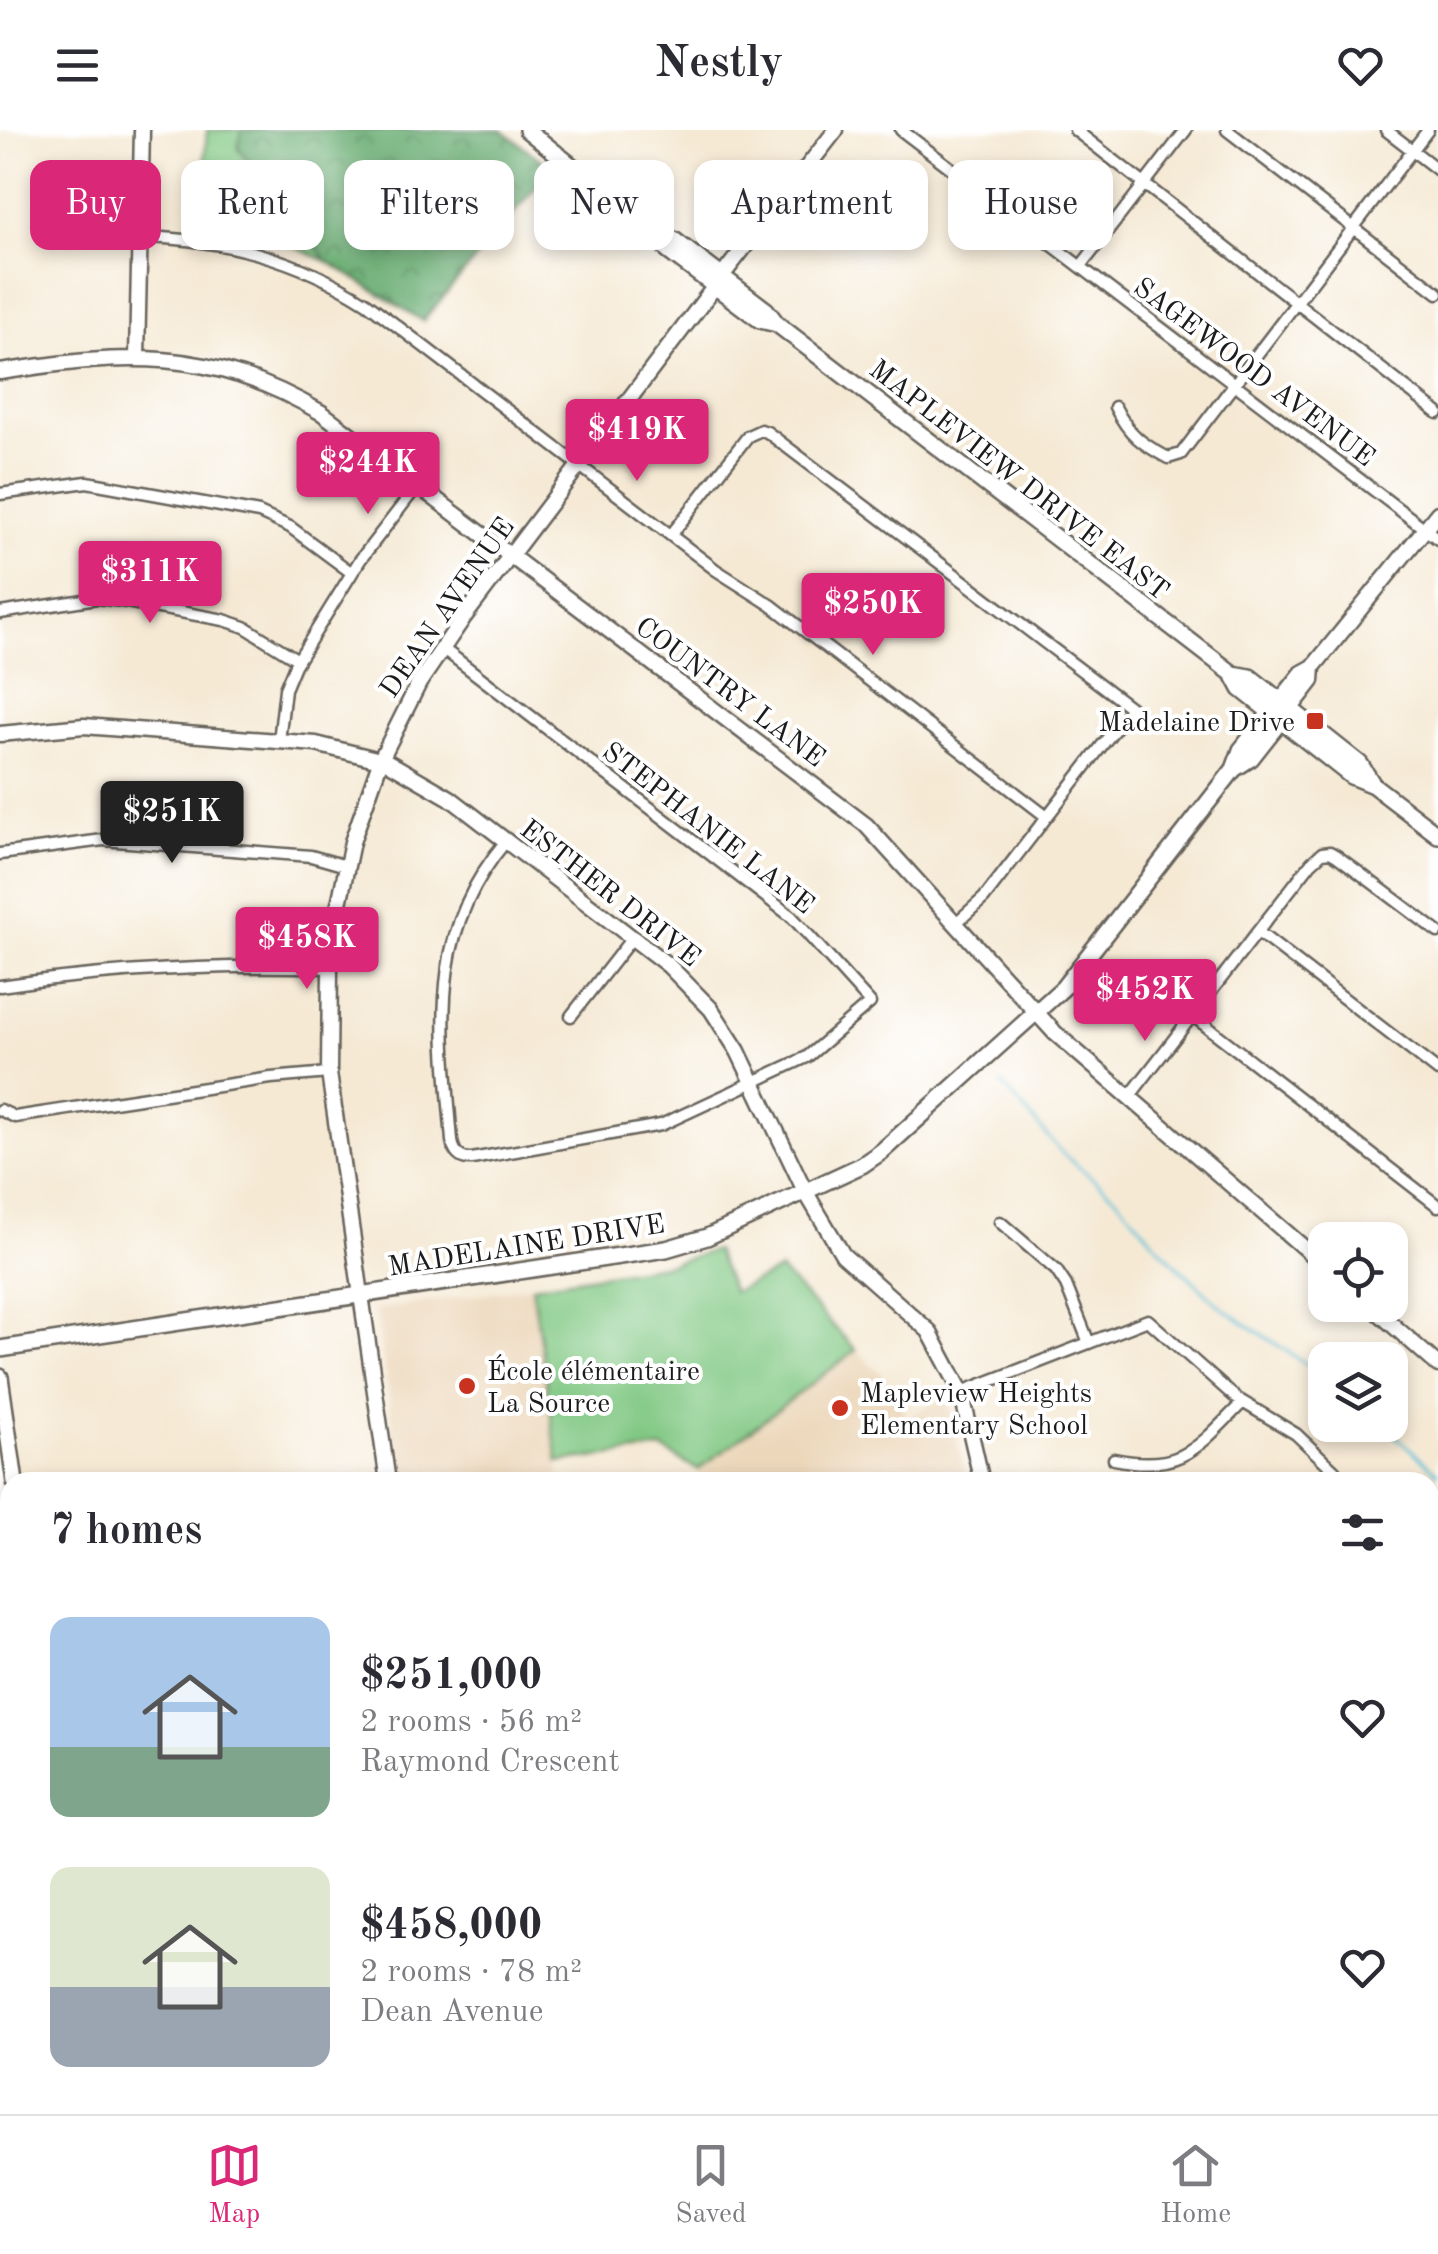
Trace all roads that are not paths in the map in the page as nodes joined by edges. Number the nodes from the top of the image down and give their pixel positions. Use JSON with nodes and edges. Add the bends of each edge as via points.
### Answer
{"nodes":[{"id":1,"x":142,"y":130,"type":"edge"},
{"id":2,"x":527,"y":130,"type":"edge"},
{"id":3,"x":836,"y":130,"type":"edge"},
{"id":4,"x":901,"y":130,"type":"edge"},
{"id":5,"x":1075,"y":130,"type":"edge"},
{"id":6,"x":1186,"y":130,"type":"edge"},
{"id":7,"x":1227,"y":130,"type":"edge"},
{"id":8,"x":1386,"y":130,"type":"edge"},
{"id":9,"x":1428,"y":130,"type":"edge"},
{"id":10,"x":1412,"y":151,"type":"junction"},
{"id":11,"x":141,"y":160,"type":"edge"},
{"id":12,"x":1438,"y":170,"type":"edge"},
{"id":13,"x":1144,"y":185,"type":"junction"},
{"id":14,"x":1354,"y":227,"type":"junction"},
{"id":15,"x":161,"y":238,"type":"edge"},
{"id":16,"x":140,"y":250,"type":"edge"},
{"id":17,"x":1081,"y":266,"type":"junction"},
{"id":18,"x":718,"y":281,"type":"junction"},
{"id":19,"x":1438,"y":293,"type":"edge"},
{"id":20,"x":1296,"y":304,"type":"junction"},
{"id":21,"x":137,"y":357,"type":"junction"},
{"id":22,"x":0,"y":372,"type":"edge"},
{"id":23,"x":1235,"y":383,"type":"junction"},
{"id":24,"x":1115,"y":408,"type":"dead end"},
{"id":25,"x":1438,"y":413,"type":"edge"},
{"id":26,"x":579,"y":464,"type":"junction"},
{"id":27,"x":418,"y":485,"type":"junction"},
{"id":28,"x":0,"y":494,"type":"edge"},
{"id":29,"x":1438,"y":513,"type":"edge"},
{"id":30,"x":1432,"y":534,"type":"edge"},
{"id":31,"x":670,"y":535,"type":"junction"},
{"id":32,"x":510,"y":555,"type":"junction"},
{"id":33,"x":352,"y":573,"type":"junction"},
{"id":34,"x":0,"y":614,"type":"edge"},
{"id":35,"x":442,"y":648,"type":"junction"},
{"id":36,"x":298,"y":660,"type":"junction"},
{"id":37,"x":1280,"y":711,"type":"junction"},
{"id":38,"x":0,"y":734,"type":"edge"},
{"id":39,"x":279,"y":740,"type":"junction"},
{"id":40,"x":380,"y":760,"type":"junction"},
{"id":41,"x":1047,"y":817,"type":"junction"},
{"id":42,"x":1438,"y":836,"type":"edge"},
{"id":43,"x":506,"y":841,"type":"junction"},
{"id":44,"x":0,"y":854,"type":"edge"},
{"id":45,"x":346,"y":866,"type":"junction"},
{"id":46,"x":956,"y":923,"type":"junction"},
{"id":47,"x":1258,"y":932,"type":"junction"},
{"id":48,"x":1438,"y":932,"type":"edge"},
{"id":49,"x":632,"y":938,"type":"junction"},
{"id":50,"x":330,"y":968,"type":"junction"},
{"id":51,"x":0,"y":986,"type":"edge"},
{"id":52,"x":1035,"y":1012,"type":"junction"},
{"id":53,"x":571,"y":1016,"type":"dead end"},
{"id":54,"x":1192,"y":1016,"type":"junction"},
{"id":55,"x":1438,"y":1070,"type":"edge"},
{"id":56,"x":329,"y":1073,"type":"junction"},
{"id":57,"x":753,"y":1082,"type":"junction"},
{"id":58,"x":1130,"y":1097,"type":"junction"},
{"id":59,"x":0,"y":1110,"type":"edge"},
{"id":60,"x":805,"y":1191,"type":"junction"},
{"id":61,"x":1438,"y":1206,"type":"edge"},
{"id":62,"x":1000,"y":1222,"type":"dead end"},
{"id":63,"x":1308,"y":1251,"type":"edge"},
{"id":64,"x":360,"y":1295,"type":"junction"},
{"id":65,"x":1389,"y":1322,"type":"edge"},
{"id":66,"x":1089,"y":1343,"type":"junction"},
{"id":67,"x":0,"y":1349,"type":"edge"},
{"id":68,"x":1438,"y":1366,"type":"edge"},
{"id":69,"x":0,"y":1377,"type":"edge"},
{"id":70,"x":962,"y":1392,"type":"junction"},
{"id":71,"x":1242,"y":1403,"type":"junction"},
{"id":72,"x":1114,"y":1459,"type":"dead end"},
{"id":73,"x":14,"y":1472,"type":"edge"},
{"id":74,"x":387,"y":1472,"type":"edge"},
{"id":75,"x":980,"y":1472,"type":"edge"},
{"id":76,"x":1334,"y":1472,"type":"edge"}],
"edges":[{"from":1,"to":11,"type":"street"},
{"from":2,"to":18,"type":"main road","name":"MAPLEVIEW DRIVE EAST"},
{"from":3,"to":18,"type":"street","name":"DEAN AVENUE"},
{"from":4,"to":17,"type":"street","name":"SAGEWOOD AVENUE"},
{"from":5,"to":13,"type":"street"},
{"from":6,"to":13,"type":"street"},
{"from":7,"to":14,"type":"street"},
{"from":8,"to":10,"type":"street"},
{"from":9,"to":10,"type":"street"},
{"from":10,"to":12,"type":"street"},
{"from":10,"to":14,"type":"street"},
{"from":13,"to":17,"type":"street"},
{"from":13,"to":20,"type":"street"},
{"from":14,"to":19,"type":"street"},
{"from":14,"to":20,"type":"street"},
{"from":15,"to":26,"type":"street","via":[[238,247],[331,282],[379,311]]},
{"from":16,"to":21,"type":"street"},
{"from":17,"to":23,"type":"street","name":"SAGEWOOD AVENUE"},
{"from":18,"to":26,"type":"street","name":"DEAN AVENUE"},
{"from":18,"to":37,"type":"main road","name":"MAPLEVIEW DRIVE EAST","via":[[766,310],[1232,674],[1250,677]]},
{"from":20,"to":23,"type":"street"},
{"from":20,"to":25,"type":"street"},
{"from":21,"to":22,"type":"street","name":"COUNTRY LANE"},
{"from":21,"to":27,"type":"street","name":"COUNTRY LANE","via":[[220,370],[284,393]]},
{"from":23,"to":24,"type":"street","via":[[1181,454],[1168,458],[1126,430]]},
{"from":23,"to":30,"type":"street","name":"SAGEWOOD AVENUE"},
{"from":26,"to":31,"type":"street"},
{"from":26,"to":32,"type":"street","name":"DEAN AVENUE"},
{"from":27,"to":32,"type":"street","name":"COUNTRY LANE"},
{"from":27,"to":33,"type":"street"},
{"from":28,"to":33,"type":"street","via":[[87,482],[258,512]]},
{"from":29,"to":30,"type":"street","name":"MADELAINE DRIVE"},
{"from":30,"to":37,"type":"street","name":"MADELAINE DRIVE"},
{"from":31,"to":41,"type":"street","via":[[772,605]]},
{"from":31,"to":41,"type":"street","via":[[748,436],[761,430],[774,435],[1131,708]]},
{"from":32,"to":35,"type":"street","name":"DEAN AVENUE"},
{"from":32,"to":46,"type":"street","name":"COUNTRY LANE","via":[[866,825]]},
{"from":33,"to":36,"type":"street"},
{"from":34,"to":36,"type":"street","via":[[121,600],[245,627]]},
{"from":35,"to":40,"type":"street","name":"DEAN AVENUE"},
{"from":35,"to":57,"type":"street","name":"STEPHANIE LANE","via":[[792,917],[870,1003],[813,1054]]},
{"from":36,"to":39,"type":"street","via":[[285,690]]},
{"from":37,"to":42,"type":"main road","name":"MAPLEVIEW DRIVE EAST","via":[[1360,764],[1373,785]]},
{"from":37,"to":52,"type":"main road","name":"MADELAINE DRIVE","via":[[1241,750],[1234,769],[1063,988]]},
{"from":38,"to":39,"type":"street","name":"ESTHER DRIVE","via":[[84,726]]},
{"from":39,"to":40,"type":"street","name":"ESTHER DRIVE"},
{"from":40,"to":43,"type":"street","name":"ESTHER DRIVE","via":[[436,788]]},
{"from":40,"to":45,"type":"street","name":"DEAN AVENUE"},
{"from":41,"to":46,"type":"street"},
{"from":43,"to":49,"type":"street","name":"ESTHER DRIVE"},
{"from":43,"to":57,"type":"street","via":[[466,901],[445,970],[442,1031],[459,1156],[472,1160],[646,1130]]},
{"from":44,"to":45,"type":"street","via":[[103,840],[310,856]]},
{"from":45,"to":50,"type":"street","name":"DEAN AVENUE"},
{"from":46,"to":52,"type":"street","name":"COUNTRY LANE"},
{"from":47,"to":48,"type":"street","via":[[1316,857],[1330,852]]},
{"from":47,"to":54,"type":"street"},
{"from":47,"to":55,"type":"street"},
{"from":49,"to":53,"type":"street"},
{"from":49,"to":57,"type":"street","name":"ESTHER DRIVE","via":[[705,1002]]},
{"from":50,"to":51,"type":"street","via":[[176,968]]},
{"from":50,"to":56,"type":"street","name":"DEAN AVENUE"},
{"from":52,"to":58,"type":"street","name":"COUNTRY LANE"},
{"from":52,"to":60,"type":"main road","name":"MADELAINE DRIVE","via":[[876,1156]]},
{"from":54,"to":58,"type":"street"},
{"from":54,"to":61,"type":"street"},
{"from":56,"to":59,"type":"street","via":[[16,1117]]},
{"from":56,"to":64,"type":"street","name":"DEAN AVENUE"},
{"from":57,"to":60,"type":"street","name":"ESTHER DRIVE"},
{"from":58,"to":63,"type":"street","name":"COUNTRY LANE"},
{"from":60,"to":64,"type":"main road","name":"MADELAINE DRIVE","via":[[680,1246]]},
{"from":60,"to":70,"type":"street","name":"ESTHER DRIVE","via":[[843,1255],[929,1331]]},
{"from":62,"to":66,"type":"street","via":[[1056,1270]]},
{"from":64,"to":67,"type":"main road","name":"MADELAINE DRIVE"},
{"from":64,"to":74,"type":"street","name":"DEAN AVENUE"},
{"from":65,"to":68,"type":"street"},
{"from":66,"to":70,"type":"street"},
{"from":66,"to":71,"type":"street","via":[[1148,1320]]},
{"from":69,"to":73,"type":"main road"},
{"from":70,"to":75,"type":"street","name":"ESTHER DRIVE"},
{"from":71,"to":72,"type":"street","via":[[1183,1457]]},
{"from":71,"to":76,"type":"street","via":[[1304,1440]]}]}
